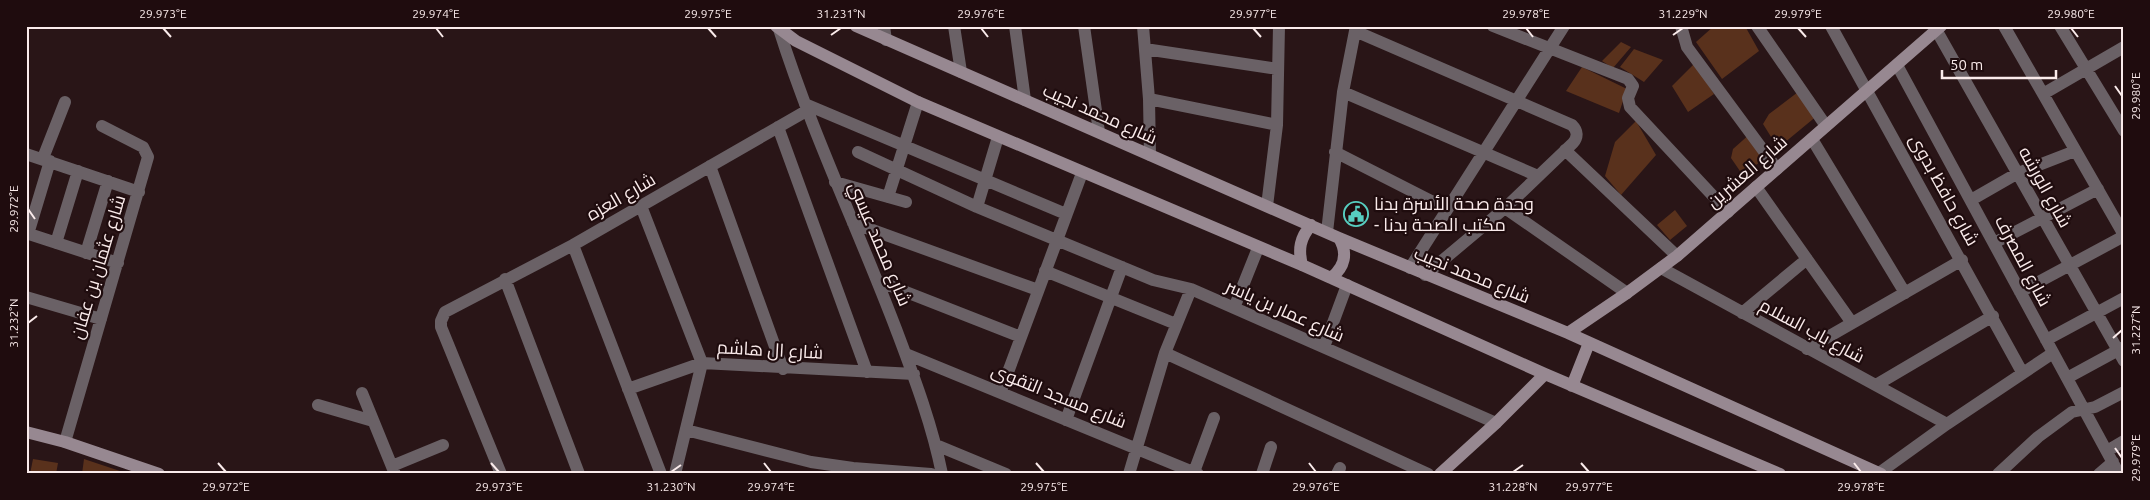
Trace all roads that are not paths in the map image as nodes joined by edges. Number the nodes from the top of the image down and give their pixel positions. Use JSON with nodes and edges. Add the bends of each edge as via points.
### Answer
{"nodes":[{"id":1,"x":856,"y":26,"type":"edge"},
{"id":2,"x":884,"y":26,"type":"edge"},
{"id":3,"x":954,"y":26,"type":"edge"},
{"id":4,"x":1015,"y":26,"type":"edge"},
{"id":5,"x":1084,"y":26,"type":"edge"},
{"id":6,"x":1143,"y":26,"type":"edge"},
{"id":7,"x":1279,"y":26,"type":"edge"},
{"id":8,"x":1493,"y":26,"type":"edge"},
{"id":9,"x":1564,"y":26,"type":"edge"},
{"id":10,"x":1681,"y":26,"type":"edge"},
{"id":11,"x":1756,"y":26,"type":"edge"},
{"id":12,"x":1831,"y":26,"type":"edge"},
{"id":13,"x":2004,"y":26,"type":"edge"},
{"id":14,"x":2060,"y":26,"type":"edge"},
{"id":15,"x":778,"y":27,"type":"edge"},
{"id":16,"x":1937,"y":28,"type":"edge"},
{"id":17,"x":1355,"y":29,"type":"edge"},
{"id":18,"x":886,"y":40,"type":"junction"},
{"id":19,"x":2124,"y":47,"type":"edge"},
{"id":20,"x":1145,"y":48,"type":"junction"},
{"id":21,"x":1549,"y":49,"type":"junction"},
{"id":22,"x":1897,"y":64,"type":"junction"},
{"id":23,"x":1278,"y":69,"type":"junction"},
{"id":24,"x":2086,"y":69,"type":"junction"},
{"id":25,"x":961,"y":72,"type":"junction"},
{"id":26,"x":1868,"y":90,"type":"junction"},
{"id":27,"x":1343,"y":92,"type":"junction"},
{"id":28,"x":2043,"y":94,"type":"junction"},
{"id":29,"x":1149,"y":99,"type":"junction"},
{"id":30,"x":1025,"y":100,"type":"junction"},
{"id":31,"x":1516,"y":101,"type":"junction"},
{"id":32,"x":65,"y":102,"type":"dead end"},
{"id":33,"x":918,"y":102,"type":"junction"},
{"id":34,"x":807,"y":107,"type":"junction"},
{"id":35,"x":1277,"y":125,"type":"junction"},
{"id":36,"x":102,"y":126,"type":"dead end"},
{"id":37,"x":778,"y":126,"type":"junction"},
{"id":38,"x":1826,"y":126,"type":"junction"},
{"id":39,"x":2124,"y":131,"type":"edge"},
{"id":40,"x":1099,"y":132,"type":"junction"},
{"id":41,"x":998,"y":137,"type":"junction"},
{"id":42,"x":1812,"y":139,"type":"junction"},
{"id":43,"x":904,"y":147,"type":"junction"},
{"id":44,"x":1565,"y":150,"type":"junction"},
{"id":45,"x":2075,"y":150,"type":"junction"},
{"id":46,"x":858,"y":152,"type":"dead end"},
{"id":47,"x":1335,"y":152,"type":"junction"},
{"id":48,"x":1483,"y":152,"type":"junction"},
{"id":49,"x":26,"y":154,"type":"edge"},
{"id":50,"x":1150,"y":155,"type":"junction"},
{"id":51,"x":47,"y":160,"type":"junction"},
{"id":52,"x":710,"y":166,"type":"junction"},
{"id":53,"x":897,"y":169,"type":"junction"},
{"id":54,"x":1777,"y":169,"type":"junction"},
{"id":55,"x":78,"y":170,"type":"junction"},
{"id":56,"x":1082,"y":172,"type":"junction"},
{"id":57,"x":2018,"y":173,"type":"junction"},
{"id":58,"x":1538,"y":176,"type":"junction"},
{"id":59,"x":984,"y":180,"type":"junction"},
{"id":60,"x":108,"y":181,"type":"junction"},
{"id":61,"x":835,"y":182,"type":"junction"},
{"id":62,"x":1756,"y":187,"type":"junction"},
{"id":63,"x":2098,"y":189,"type":"junction"},
{"id":64,"x":139,"y":192,"type":"junction"},
{"id":65,"x":888,"y":197,"type":"junction"},
{"id":66,"x":1971,"y":200,"type":"junction"},
{"id":67,"x":906,"y":202,"type":"dead end"},
{"id":68,"x":641,"y":206,"type":"junction"},
{"id":69,"x":1267,"y":206,"type":"junction"},
{"id":70,"x":977,"y":207,"type":"junction"},
{"id":71,"x":1505,"y":208,"type":"junction"},
{"id":72,"x":1447,"y":209,"type":"junction"},
{"id":73,"x":1728,"y":212,"type":"junction"},
{"id":74,"x":1066,"y":214,"type":"junction"},
{"id":75,"x":2043,"y":218,"type":"junction"},
{"id":76,"x":853,"y":223,"type":"junction"},
{"id":77,"x":1312,"y":225,"type":"junction"},
{"id":78,"x":27,"y":233,"type":"edge"},
{"id":79,"x":1333,"y":235,"type":"junction"},
{"id":80,"x":2124,"y":236,"type":"edge"},
{"id":81,"x":1057,"y":240,"type":"junction"},
{"id":82,"x":56,"y":242,"type":"junction"},
{"id":83,"x":1994,"y":243,"type":"junction"},
{"id":84,"x":573,"y":245,"type":"junction"},
{"id":85,"x":1258,"y":248,"type":"junction"},
{"id":86,"x":86,"y":253,"type":"junction"},
{"id":87,"x":1677,"y":256,"type":"junction"},
{"id":88,"x":1807,"y":259,"type":"junction"},
{"id":89,"x":1962,"y":260,"type":"junction"},
{"id":90,"x":118,"y":263,"type":"junction"},
{"id":91,"x":1302,"y":265,"type":"junction"},
{"id":92,"x":2070,"y":266,"type":"junction"},
{"id":93,"x":1122,"y":267,"type":"junction"},
{"id":94,"x":1410,"y":268,"type":"junction"},
{"id":95,"x":1661,"y":268,"type":"junction"},
{"id":96,"x":1045,"y":271,"type":"junction"},
{"id":97,"x":1425,"y":275,"type":"junction"},
{"id":98,"x":1331,"y":278,"type":"junction"},
{"id":99,"x":505,"y":280,"type":"junction"},
{"id":100,"x":878,"y":281,"type":"junction"},
{"id":101,"x":1347,"y":285,"type":"junction"},
{"id":102,"x":1191,"y":289,"type":"junction"},
{"id":103,"x":1038,"y":290,"type":"junction"},
{"id":104,"x":2020,"y":292,"type":"junction"},
{"id":105,"x":1905,"y":293,"type":"junction"},
{"id":106,"x":1627,"y":294,"type":"junction"},
{"id":107,"x":26,"y":297,"type":"edge"},
{"id":108,"x":1110,"y":298,"type":"junction"},
{"id":109,"x":2124,"y":298,"type":"edge"},
{"id":110,"x":1234,"y":308,"type":"junction"},
{"id":111,"x":1742,"y":313,"type":"junction"},
{"id":112,"x":2096,"y":313,"type":"junction"},
{"id":113,"x":1993,"y":316,"type":"junction"},
{"id":114,"x":101,"y":320,"type":"junction"},
{"id":115,"x":1852,"y":323,"type":"junction"},
{"id":116,"x":1176,"y":324,"type":"junction"},
{"id":117,"x":1568,"y":333,"type":"junction"},
{"id":118,"x":1021,"y":337,"type":"junction"},
{"id":119,"x":2046,"y":340,"type":"junction"},
{"id":120,"x":1589,"y":344,"type":"junction"},
{"id":121,"x":1324,"y":347,"type":"junction"},
{"id":122,"x":1807,"y":349,"type":"junction"},
{"id":123,"x":1165,"y":353,"type":"junction"},
{"id":124,"x":2122,"y":353,"type":"edge"},
{"id":125,"x":906,"y":354,"type":"junction"},
{"id":126,"x":2053,"y":354,"type":"junction"},
{"id":127,"x":702,"y":363,"type":"junction"},
{"id":128,"x":783,"y":369,"type":"junction"},
{"id":129,"x":867,"y":372,"type":"junction"},
{"id":130,"x":2022,"y":372,"type":"junction"},
{"id":131,"x":914,"y":374,"type":"junction"},
{"id":132,"x":1545,"y":374,"type":"junction"},
{"id":133,"x":2067,"y":378,"type":"junction"},
{"id":134,"x":1876,"y":385,"type":"junction"},
{"id":135,"x":1572,"y":386,"type":"junction"},
{"id":136,"x":628,"y":390,"type":"junction"},
{"id":137,"x":1001,"y":391,"type":"junction"},
{"id":138,"x":2124,"y":392,"type":"edge"},
{"id":139,"x":362,"y":394,"type":"dead end"},
{"id":140,"x":318,"y":405,"type":"dead end"},
{"id":141,"x":2084,"y":410,"type":"junction"},
{"id":142,"x":1214,"y":418,"type":"dead end"},
{"id":143,"x":1066,"y":420,"type":"junction"},
{"id":144,"x":373,"y":422,"type":"junction"},
{"id":145,"x":1496,"y":423,"type":"junction"},
{"id":146,"x":1947,"y":424,"type":"junction"},
{"id":147,"x":686,"y":430,"type":"junction"},
{"id":148,"x":26,"y":432,"type":"edge"},
{"id":149,"x":2124,"y":441,"type":"edge"},
{"id":150,"x":64,"y":442,"type":"junction"},
{"id":151,"x":443,"y":445,"type":"dead end"},
{"id":152,"x":936,"y":445,"type":"junction"},
{"id":153,"x":1272,"y":446,"type":"dead end"},
{"id":154,"x":1136,"y":447,"type":"junction"},
{"id":155,"x":2116,"y":465,"type":"edge"},
{"id":156,"x":394,"y":470,"type":"edge"},
{"id":157,"x":1196,"y":473,"type":"edge"},
{"id":158,"x":1777,"y":473,"type":"edge"},
{"id":159,"x":1880,"y":473,"type":"edge"},
{"id":160,"x":159,"y":474,"type":"edge"},
{"id":161,"x":501,"y":474,"type":"edge"},
{"id":162,"x":579,"y":474,"type":"edge"},
{"id":163,"x":661,"y":474,"type":"edge"},
{"id":164,"x":676,"y":474,"type":"edge"},
{"id":165,"x":931,"y":474,"type":"edge"},
{"id":166,"x":942,"y":474,"type":"edge"},
{"id":167,"x":1006,"y":474,"type":"edge"},
{"id":168,"x":1129,"y":474,"type":"edge"},
{"id":169,"x":1262,"y":474,"type":"edge"},
{"id":170,"x":1428,"y":474,"type":"edge"},
{"id":171,"x":1440,"y":474,"type":"edge"},
{"id":172,"x":1998,"y":474,"type":"edge"},
{"id":173,"x":2099,"y":474,"type":"edge"}],
"edges":[{"from":1,"to":18,"type":"main road","name":"شارع محمد نجيب"},
{"from":2,"to":18,"type":"street"},
{"from":3,"to":25,"type":"street"},
{"from":4,"to":30,"type":"street"},
{"from":5,"to":40,"type":"street"},
{"from":6,"to":20,"type":"street"},
{"from":7,"to":23,"type":"street"},
{"from":8,"to":21,"type":"street"},
{"from":9,"to":21,"type":"street"},
{"from":10,"to":54,"type":"street","via":[[1687,47]]},
{"from":11,"to":38,"type":"street"},
{"from":12,"to":26,"type":"street","name":"شارع حافظ بدوى"},
{"from":13,"to":28,"type":"street"},
{"from":14,"to":24,"type":"street"},
{"from":15,"to":33,"type":"main road","via":[[796,40]]},
{"from":15,"to":34,"type":"street","name":"شارع محمد عيسي"},
{"from":16,"to":22,"type":"main road","name":"شارع العشرين"},
{"from":16,"to":57,"type":"street","name":"شارع الورشه"},
{"from":17,"to":27,"type":"street"},
{"from":17,"to":31,"type":"street"},
{"from":18,"to":25,"type":"main road","name":"شارع محمد نجيب"},
{"from":19,"to":24,"type":"street"},
{"from":20,"to":23,"type":"street"},
{"from":20,"to":29,"type":"street"},
{"from":21,"to":31,"type":"street"},
{"from":21,"to":73,"type":"street","via":[[1628,79],[1633,86],[1628,98],[1630,107]]},
{"from":22,"to":26,"type":"main road","name":"شارع العشرين"},
{"from":22,"to":66,"type":"street","name":"شارع المصرف"},
{"from":23,"to":35,"type":"street"},
{"from":24,"to":28,"type":"street"},
{"from":24,"to":39,"type":"street"},
{"from":25,"to":30,"type":"main road","name":"شارع محمد نجيب"},
{"from":26,"to":38,"type":"main road","name":"شارع العشرين"},
{"from":26,"to":89,"type":"street","name":"شارع حافظ بدوى"},
{"from":27,"to":47,"type":"street"},
{"from":27,"to":48,"type":"street"},
{"from":28,"to":45,"type":"street"},
{"from":29,"to":35,"type":"street"},
{"from":29,"to":50,"type":"street"},
{"from":30,"to":40,"type":"main road","name":"شارع محمد نجيب"},
{"from":31,"to":44,"type":"street","via":[[1574,128],[1576,137]]},
{"from":31,"to":48,"type":"street"},
{"from":32,"to":51,"type":"street"},
{"from":33,"to":41,"type":"main road"},
{"from":33,"to":43,"type":"street"},
{"from":34,"to":37,"type":"street","name":"شارع العزه"},
{"from":34,"to":43,"type":"street"},
{"from":34,"to":61,"type":"street","name":"شارع محمد عيسي"},
{"from":35,"to":69,"type":"street"},
{"from":36,"to":64,"type":"street","name":"شارع عثمان بن عفان","via":[[147,152]]},
{"from":37,"to":52,"type":"street","name":"شارع العزه"},
{"from":37,"to":129,"type":"street"},
{"from":38,"to":42,"type":"main road","name":"شارع العشرين"},
{"from":40,"to":50,"type":"main road","name":"شارع محمد نجيب"},
{"from":41,"to":56,"type":"main road"},
{"from":41,"to":59,"type":"street"},
{"from":42,"to":54,"type":"main road","name":"شارع العشرين"},
{"from":42,"to":105,"type":"street"},
{"from":43,"to":53,"type":"street"},
{"from":43,"to":59,"type":"street"},
{"from":44,"to":58,"type":"street"},
{"from":44,"to":87,"type":"street"},
{"from":45,"to":57,"type":"street"},
{"from":45,"to":63,"type":"street"},
{"from":46,"to":53,"type":"street","name":"شارع عمار بن ياسر"},
{"from":47,"to":72,"type":"street"},
{"from":47,"to":79,"type":"street"},
{"from":48,"to":58,"type":"street"},
{"from":48,"to":72,"type":"street"},
{"from":49,"to":51,"type":"street"},
{"from":50,"to":69,"type":"main road","name":"شارع محمد نجيب"},
{"from":51,"to":55,"type":"street"},
{"from":51,"to":78,"type":"street"},
{"from":52,"to":68,"type":"street","name":"شارع العزه"},
{"from":52,"to":128,"type":"street"},
{"from":53,"to":65,"type":"street"},
{"from":53,"to":70,"type":"street","name":"شارع عمار بن ياسر"},
{"from":54,"to":62,"type":"main road","name":"شارع العشرين"},
{"from":55,"to":60,"type":"street"},
{"from":55,"to":82,"type":"street"},
{"from":56,"to":74,"type":"street"},
{"from":56,"to":85,"type":"main road"},
{"from":57,"to":66,"type":"street"},
{"from":57,"to":75,"type":"street","name":"شارع الورشه"},
{"from":58,"to":71,"type":"street"},
{"from":59,"to":70,"type":"street"},
{"from":59,"to":74,"type":"street"},
{"from":60,"to":64,"type":"street"},
{"from":60,"to":86,"type":"street"},
{"from":61,"to":65,"type":"street"},
{"from":61,"to":76,"type":"street","name":"شارع محمد عيسي"},
{"from":62,"to":73,"type":"main road","name":"شارع العشرين"},
{"from":62,"to":88,"type":"street"},
{"from":63,"to":75,"type":"street"},
{"from":63,"to":80,"type":"street"},
{"from":64,"to":90,"type":"street","name":"شارع عثمان بن عفان"},
{"from":65,"to":67,"type":"street"},
{"from":66,"to":83,"type":"street","name":"شارع المصرف"},
{"from":68,"to":84,"type":"street","name":"شارع العزه"},
{"from":68,"to":127,"type":"street"},
{"from":69,"to":77,"type":"main road","name":"شارع محمد نجيب"},
{"from":70,"to":81,"type":"street","name":"شارع عمار بن ياسر"},
{"from":71,"to":97,"type":"street"},
{"from":71,"to":106,"type":"street"},
{"from":72,"to":94,"type":"street"},
{"from":73,"to":87,"type":"main road","name":"شارع العشرين"},
{"from":74,"to":81,"type":"street"},
{"from":75,"to":83,"type":"street"},
{"from":75,"to":92,"type":"street","name":"شارع الورشه"},
{"from":76,"to":100,"type":"street","name":"شارع محمد عيسي"},
{"from":76,"to":103,"type":"street"},
{"from":77,"to":79,"type":"main road","name":"شارع محمد نجيب"},
{"from":77,"to":91,"type":"main road","via":[[1300,243]]},
{"from":78,"to":82,"type":"street"},
{"from":79,"to":94,"type":"main road","name":"شارع محمد نجيب"},
{"from":79,"to":98,"type":"main road","via":[[1343,244],[1345,260]]},
{"from":80,"to":92,"type":"street"},
{"from":81,"to":93,"type":"street","name":"شارع عمار بن ياسر"},
{"from":81,"to":96,"type":"street"},
{"from":82,"to":86,"type":"street"},
{"from":83,"to":104,"type":"street","name":"شارع المصرف"},
{"from":84,"to":99,"type":"street","name":"شارع العزه"},
{"from":84,"to":136,"type":"street"},
{"from":85,"to":91,"type":"main road"},
{"from":85,"to":110,"type":"street"},
{"from":86,"to":90,"type":"street"},
{"from":87,"to":95,"type":"main road","name":"شارع العشرين"},
{"from":88,"to":111,"type":"street"},
{"from":88,"to":115,"type":"street"},
{"from":89,"to":105,"type":"street"},
{"from":89,"to":113,"type":"street","name":"شارع حافظ بدوى"},
{"from":90,"to":114,"type":"street","name":"شارع عثمان بن عفان"},
{"from":91,"to":98,"type":"main road"},
{"from":92,"to":104,"type":"street"},
{"from":92,"to":112,"type":"street","name":"شارع الورشه"},
{"from":93,"to":102,"type":"street","name":"شارع عمار بن ياسر","via":[[1152,280]]},
{"from":93,"to":108,"type":"street"},
{"from":94,"to":97,"type":"main road","name":"شارع محمد نجيب"},
{"from":95,"to":106,"type":"main road","name":"شارع العشرين"},
{"from":95,"to":111,"type":"street","name":"شارع باب السلام"},
{"from":96,"to":103,"type":"street"},
{"from":96,"to":108,"type":"street"},
{"from":97,"to":117,"type":"main road","name":"شارع محمد نجيب"},
{"from":98,"to":101,"type":"main road"},
{"from":99,"to":161,"type":"street","name":"شارع العزه","via":[[449,308],[442,316],[441,327]]},
{"from":99,"to":162,"type":"street"},
{"from":100,"to":118,"type":"street"},
{"from":100,"to":125,"type":"street","name":"شارع محمد عيسي"},
{"from":101,"to":121,"type":"street"},
{"from":101,"to":132,"type":"main road"},
{"from":102,"to":110,"type":"street","name":"شارع عمار بن ياسر"},
{"from":102,"to":116,"type":"street"},
{"from":103,"to":118,"type":"street"},
{"from":104,"to":119,"type":"street","name":"شارع المصرف"},
{"from":105,"to":115,"type":"street"},
{"from":106,"to":117,"type":"main road","name":"شارع العشرين"},
{"from":107,"to":114,"type":"street"},
{"from":108,"to":116,"type":"street"},
{"from":108,"to":143,"type":"street"},
{"from":109,"to":112,"type":"street"},
{"from":110,"to":121,"type":"street","name":"شارع عمار بن ياسر"},
{"from":111,"to":122,"type":"street","name":"شارع باب السلام"},
{"from":112,"to":119,"type":"street"},
{"from":112,"to":124,"type":"street","name":"شارع الورشه"},
{"from":113,"to":130,"type":"street","name":"شارع حافظ بدوى"},
{"from":113,"to":134,"type":"street"},
{"from":114,"to":150,"type":"street","name":"شارع عثمان بن عفان"},
{"from":115,"to":122,"type":"street"},
{"from":116,"to":123,"type":"street"},
{"from":117,"to":120,"type":"main road","name":"شارع محمد نجيب"},
{"from":118,"to":137,"type":"street"},
{"from":119,"to":126,"type":"street","name":"شارع المصرف"},
{"from":120,"to":135,"type":"main road"},
{"from":120,"to":159,"type":"main road","name":"شارع محمد نجيب"},
{"from":121,"to":145,"type":"street","name":"شارع عمار بن ياسر"},
{"from":122,"to":134,"type":"street","name":"شارع باب السلام"},
{"from":123,"to":154,"type":"street"},
{"from":123,"to":170,"type":"street"},
{"from":124,"to":133,"type":"street"},
{"from":125,"to":131,"type":"street","name":"شارع محمد عيسي"},
{"from":125,"to":137,"type":"street","name":"شارع مسجد التقوى"},
{"from":126,"to":130,"type":"street"},
{"from":126,"to":133,"type":"street","name":"شارع المصرف"},
{"from":127,"to":128,"type":"street","name":"شارع ال هاشم"},
{"from":127,"to":136,"type":"street","name":"شارع ال هاشم"},
{"from":127,"to":147,"type":"street"},
{"from":128,"to":129,"type":"street","name":"شارع ال هاشم"},
{"from":129,"to":131,"type":"street","name":"شارع ال هاشم"},
{"from":130,"to":146,"type":"street"},
{"from":131,"to":152,"type":"street","name":"شارع محمد عيسي"},
{"from":132,"to":135,"type":"main road"},
{"from":132,"to":145,"type":"main road"},
{"from":133,"to":141,"type":"street","name":"شارع المصرف"},
{"from":134,"to":146,"type":"street","name":"شارع باب السلام"},
{"from":135,"to":158,"type":"main road"},
{"from":136,"to":163,"type":"street"},
{"from":137,"to":143,"type":"street","name":"شارع مسجد التقوى"},
{"from":138,"to":141,"type":"street"},
{"from":139,"to":144,"type":"street"},
{"from":140,"to":144,"type":"street"},
{"from":141,"to":155,"type":"street","name":"شارع المصرف"},
{"from":141,"to":172,"type":"street","via":[[2072,412],[2038,437]]},
{"from":142,"to":157,"type":"street"},
{"from":143,"to":154,"type":"street","name":"شارع مسجد التقوى"},
{"from":144,"to":156,"type":"street"},
{"from":145,"to":171,"type":"main road"},
{"from":146,"to":159,"type":"street"},
{"from":147,"to":164,"type":"street"},
{"from":147,"to":165,"type":"street","via":[[811,462]]},
{"from":148,"to":150,"type":"main road"},
{"from":149,"to":155,"type":"street"},
{"from":150,"to":160,"type":"main road"},
{"from":151,"to":156,"type":"street"},
{"from":152,"to":166,"type":"street","name":"شارع محمد عيسي"},
{"from":152,"to":167,"type":"street"},
{"from":153,"to":169,"type":"street"},
{"from":154,"to":157,"type":"street","name":"شارع مسجد التقوى"},
{"from":154,"to":168,"type":"street"},
{"from":155,"to":173,"type":"street"}]}
